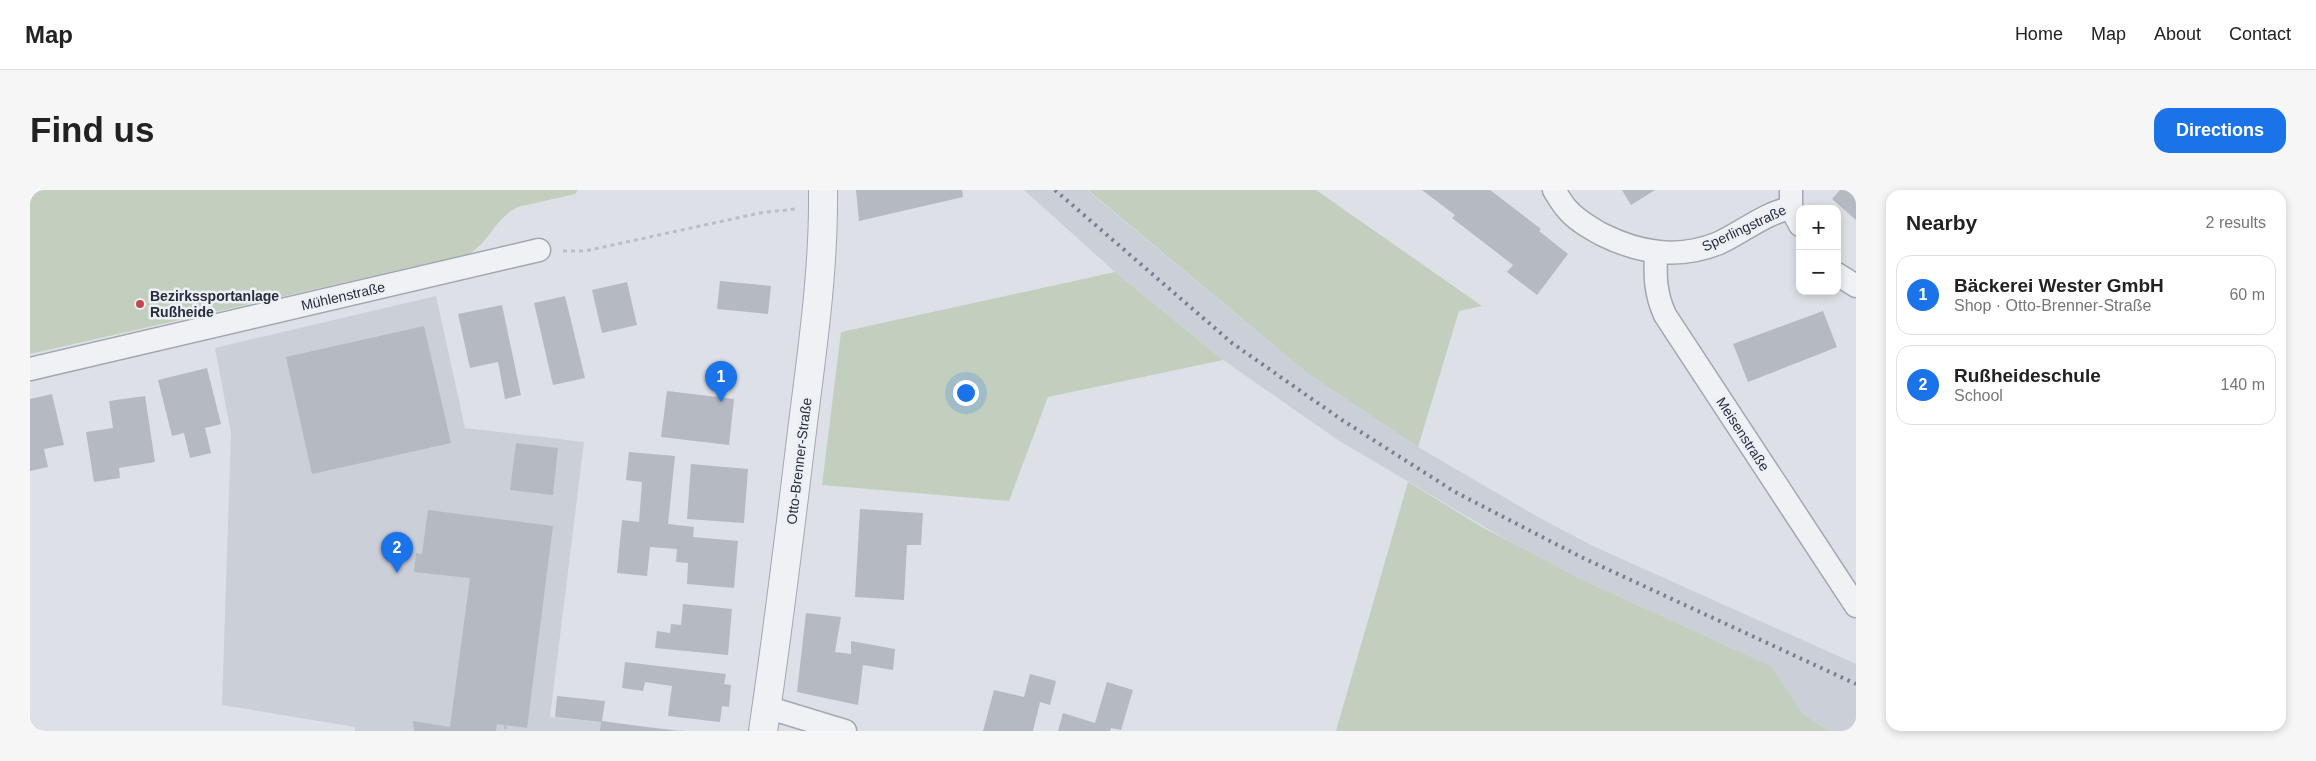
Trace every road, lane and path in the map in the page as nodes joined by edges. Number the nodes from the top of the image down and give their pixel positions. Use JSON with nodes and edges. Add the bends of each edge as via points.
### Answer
{"nodes":[{"id":1,"x":1554,"y":190,"type":"edge"},
{"id":2,"x":823,"y":198,"type":"edge"},
{"id":3,"x":1794,"y":208,"type":"edge"},
{"id":4,"x":539,"y":250,"type":"joint"},
{"id":5,"x":1656,"y":253,"type":"junction"},
{"id":6,"x":1841,"y":277,"type":"edge"},
{"id":7,"x":1856,"y":286,"type":"edge"},
{"id":8,"x":30,"y":369,"type":"edge"},
{"id":9,"x":1856,"y":606,"type":"edge"},
{"id":10,"x":765,"y":719,"type":"edge"},
{"id":11,"x":505,"y":725,"type":"dead end"},
{"id":12,"x":506,"y":731,"type":"edge"},
{"id":13,"x":845,"y":731,"type":"edge"}],
"edges":[{"from":1,"to":5,"type":"street","name":"Sperlingstraße","via":[[1567,210],[1585,225],[1634,248]]},
{"from":2,"to":4,"type":"path","via":[[585,251]]},
{"from":2,"to":10,"type":"street","name":"Otto-Brenner-Straße","via":[[817,315]]},
{"from":3,"to":5,"type":"street","name":"Sperlingstraße","via":[[1769,216],[1690,253]]},
{"from":4,"to":8,"type":"street","name":"Mühlenstraße"},
{"from":5,"to":9,"type":"street","name":"Meisenstraße","via":[[1654,284],[1665,315]]},
{"from":6,"to":7,"type":"street"},
{"from":10,"to":13,"type":"street"},
{"from":11,"to":12,"type":"path"}]}
